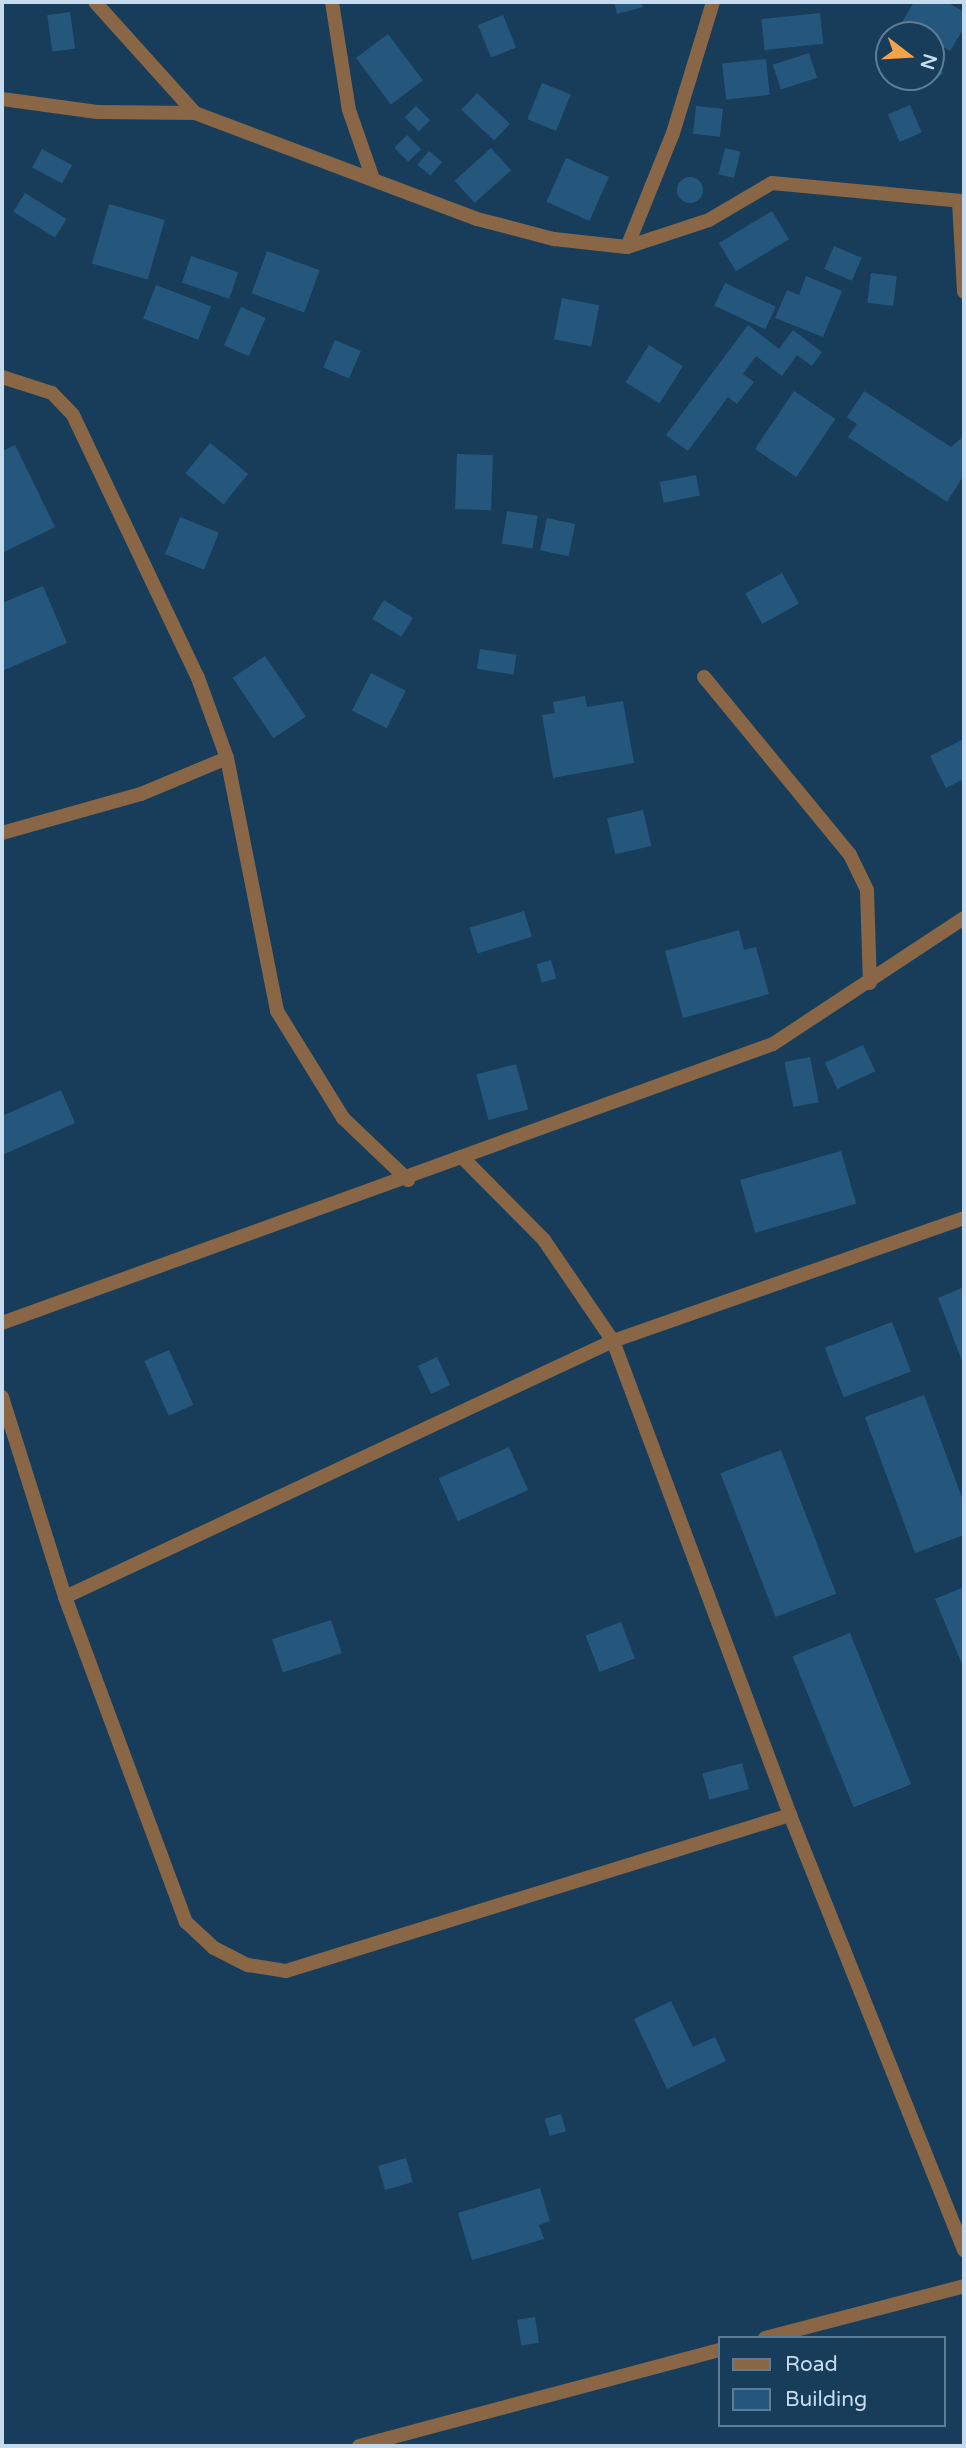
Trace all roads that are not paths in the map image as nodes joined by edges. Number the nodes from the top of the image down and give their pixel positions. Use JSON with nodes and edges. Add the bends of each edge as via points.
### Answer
{"nodes":[{"id":1,"x":95,"y":2,"type":"edge"},
{"id":2,"x":332,"y":2,"type":"edge"},
{"id":3,"x":713,"y":2,"type":"edge"},
{"id":4,"x":2,"y":99,"type":"edge"},
{"id":5,"x":195,"y":113,"type":"junction"},
{"id":6,"x":372,"y":176,"type":"junction"},
{"id":7,"x":962,"y":201,"type":"edge"},
{"id":8,"x":627,"y":247,"type":"junction"},
{"id":9,"x":964,"y":292,"type":"edge"},
{"id":10,"x":2,"y":377,"type":"edge"},
{"id":11,"x":704,"y":677,"type":"dead end"},
{"id":12,"x":227,"y":758,"type":"junction"},
{"id":13,"x":2,"y":833,"type":"edge"},
{"id":14,"x":964,"y":918,"type":"edge"},
{"id":15,"x":870,"y":983,"type":"junction"},
{"id":16,"x":463,"y":1157,"type":"junction"},
{"id":17,"x":408,"y":1180,"type":"junction"},
{"id":18,"x":964,"y":1218,"type":"edge"},
{"id":19,"x":2,"y":1323,"type":"edge"},
{"id":20,"x":613,"y":1341,"type":"junction"},
{"id":21,"x":2,"y":1397,"type":"edge"},
{"id":22,"x":65,"y":1597,"type":"junction"},
{"id":23,"x":790,"y":1815,"type":"junction"},
{"id":24,"x":964,"y":2250,"type":"edge"},
{"id":25,"x":964,"y":2286,"type":"edge"},
{"id":26,"x":773,"y":2336,"type":"edge"},
{"id":27,"x":718,"y":2350,"type":"edge"},
{"id":28,"x":359,"y":2446,"type":"edge"}],
"edges":[{"from":1,"to":5,"type":"street"},
{"from":2,"to":6,"type":"street","via":[[349,110]]},
{"from":3,"to":8,"type":"street","via":[[673,133]]},
{"from":4,"to":5,"type":"street","via":[[97,112]]},
{"from":5,"to":6,"type":"street"},
{"from":6,"to":8,"type":"street","via":[[477,219],[554,239]]},
{"from":7,"to":8,"type":"street","via":[[772,183],[709,220]]},
{"from":7,"to":9,"type":"street"},
{"from":10,"to":12,"type":"street","via":[[52,393],[73,415],[198,678]]},
{"from":11,"to":15,"type":"street","via":[[850,855],[867,890]]},
{"from":12,"to":13,"type":"street","via":[[141,794]]},
{"from":12,"to":17,"type":"street","via":[[277,1011],[343,1118]]},
{"from":14,"to":15,"type":"street"},
{"from":15,"to":16,"type":"street","via":[[773,1044]]},
{"from":16,"to":17,"type":"street"},
{"from":16,"to":20,"type":"street","via":[[544,1240]]},
{"from":17,"to":19,"type":"street"},
{"from":18,"to":20,"type":"street"},
{"from":20,"to":22,"type":"street"},
{"from":20,"to":23,"type":"street"},
{"from":21,"to":22,"type":"street"},
{"from":22,"to":23,"type":"street","via":[[186,1922],[214,1948],[248,1965],[286,1971]]},
{"from":23,"to":24,"type":"street"},
{"from":25,"to":26,"type":"street"},
{"from":27,"to":28,"type":"street"}]}
